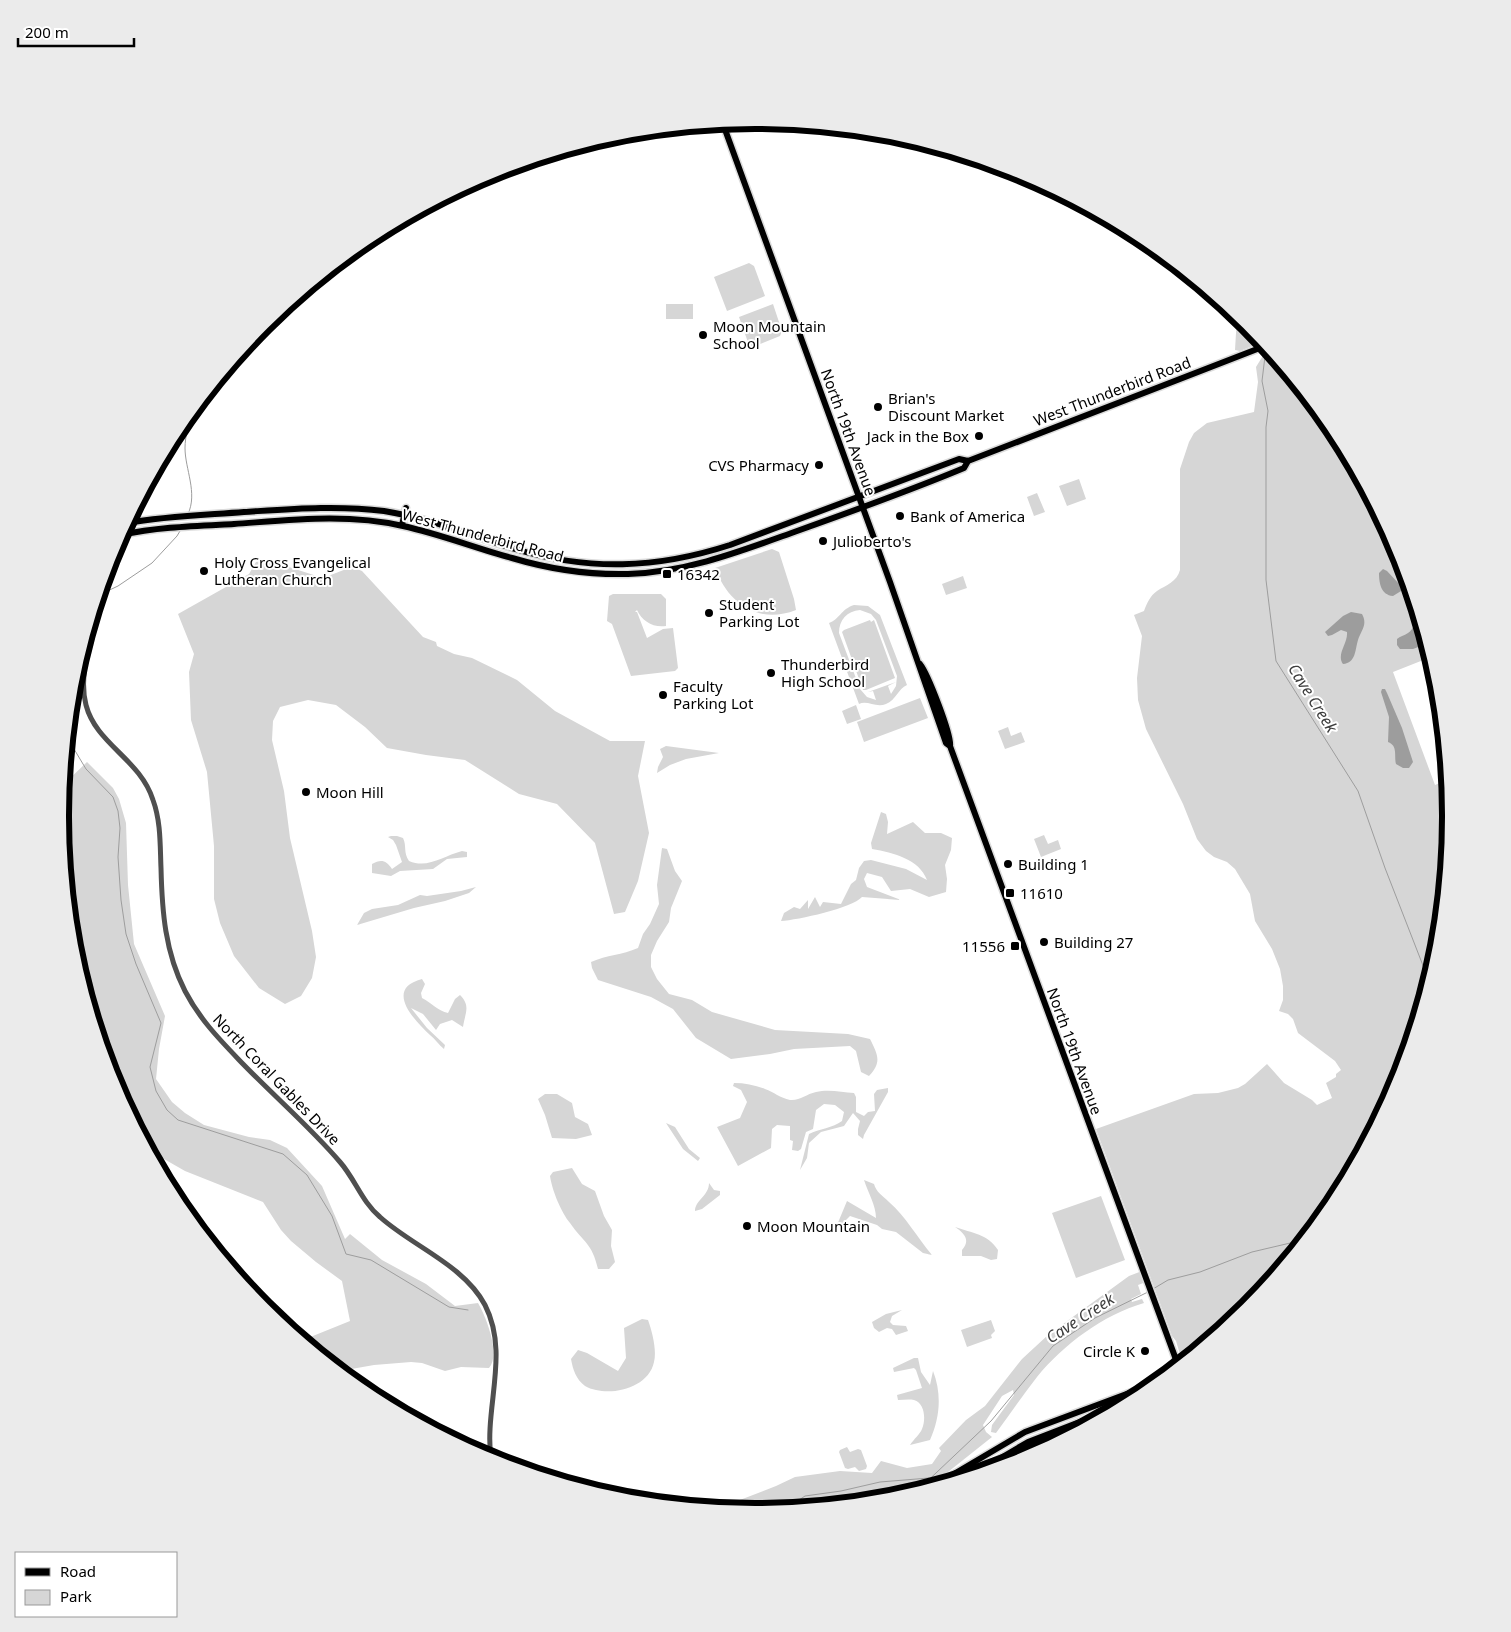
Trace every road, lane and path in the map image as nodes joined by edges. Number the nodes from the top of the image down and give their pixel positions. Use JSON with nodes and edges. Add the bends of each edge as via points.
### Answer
{"nodes":[{"id":1,"x":724,"y":130,"type":"edge"},
{"id":2,"x":1258,"y":349,"type":"edge"},
{"id":3,"x":968,"y":461,"type":"junction"},
{"id":4,"x":859,"y":498,"type":"junction"},
{"id":5,"x":863,"y":507,"type":"junction"},
{"id":6,"x":405,"y":512,"type":"junction"},
{"id":7,"x":207,"y":515,"type":"junction"},
{"id":8,"x":135,"y":522,"type":"edge"},
{"id":9,"x":789,"y":524,"type":"junction"},
{"id":10,"x":208,"y":526,"type":"junction"},
{"id":11,"x":402,"y":526,"type":"junction"},
{"id":12,"x":792,"y":532,"type":"junction"},
{"id":13,"x":130,"y":534,"type":"edge"},
{"id":14,"x":84,"y":674,"type":"edge"},
{"id":15,"x":1176,"y":1359,"type":"edge"},
{"id":16,"x":1125,"y":1395,"type":"edge"},
{"id":17,"x":1070,"y":1426,"type":"edge"},
{"id":18,"x":490,"y":1449,"type":"edge"},
{"id":19,"x":1007,"y":1454,"type":"edge"},
{"id":20,"x":959,"y":1471,"type":"edge"}],
"edges":[{"from":1,"to":4,"type":"main road","name":"North 19th Avenue"},
{"from":2,"to":3,"type":"main road","name":"West Thunderbird Road"},
{"from":3,"to":4,"type":"main road","name":"West Thunderbird Road","via":[[960,459]]},
{"from":3,"to":5,"type":"main road","name":"West Thunderbird Road","via":[[964,468]]},
{"from":4,"to":5,"type":"main road","name":"North 19th Avenue"},
{"from":4,"to":9,"type":"main road","name":"West Thunderbird Road"},
{"from":5,"to":12,"type":"main road","name":"West Thunderbird Road"},
{"from":5,"to":15,"type":"main road","name":"North 19th Avenue","via":[[946,743],[950,746]]},
{"from":6,"to":7,"type":"main road","name":"West Thunderbird Road","via":[[331,508]]},
{"from":6,"to":9,"type":"main road","name":"West Thunderbird Road","via":[[550,558],[613,565],[636,565],[698,555]]},
{"from":6,"to":11,"type":"main road"},
{"from":7,"to":8,"type":"main road","name":"West Thunderbird Road"},
{"from":7,"to":10,"type":"main road"},
{"from":9,"to":12,"type":"main road"},
{"from":10,"to":11,"type":"main road","name":"West Thunderbird Road","via":[[331,518]]},
{"from":10,"to":13,"type":"main road","name":"West Thunderbird Road"},
{"from":11,"to":12,"type":"main road","name":"West Thunderbird Road","via":[[541,565],[613,574],[659,572],[694,565]]},
{"from":14,"to":18,"type":"street","name":"North Coral Gables Drive","via":[[86,707],[93,724],[139,773],[152,796],[159,821],[164,928],[173,963],[192,1003],[213,1033],[340,1163],[375,1212],[458,1273],[484,1303],[490,1316],[497,1354]]},
{"from":16,"to":20,"type":"main road","via":[[1025,1432]]},
{"from":17,"to":19,"type":"main road"}]}
